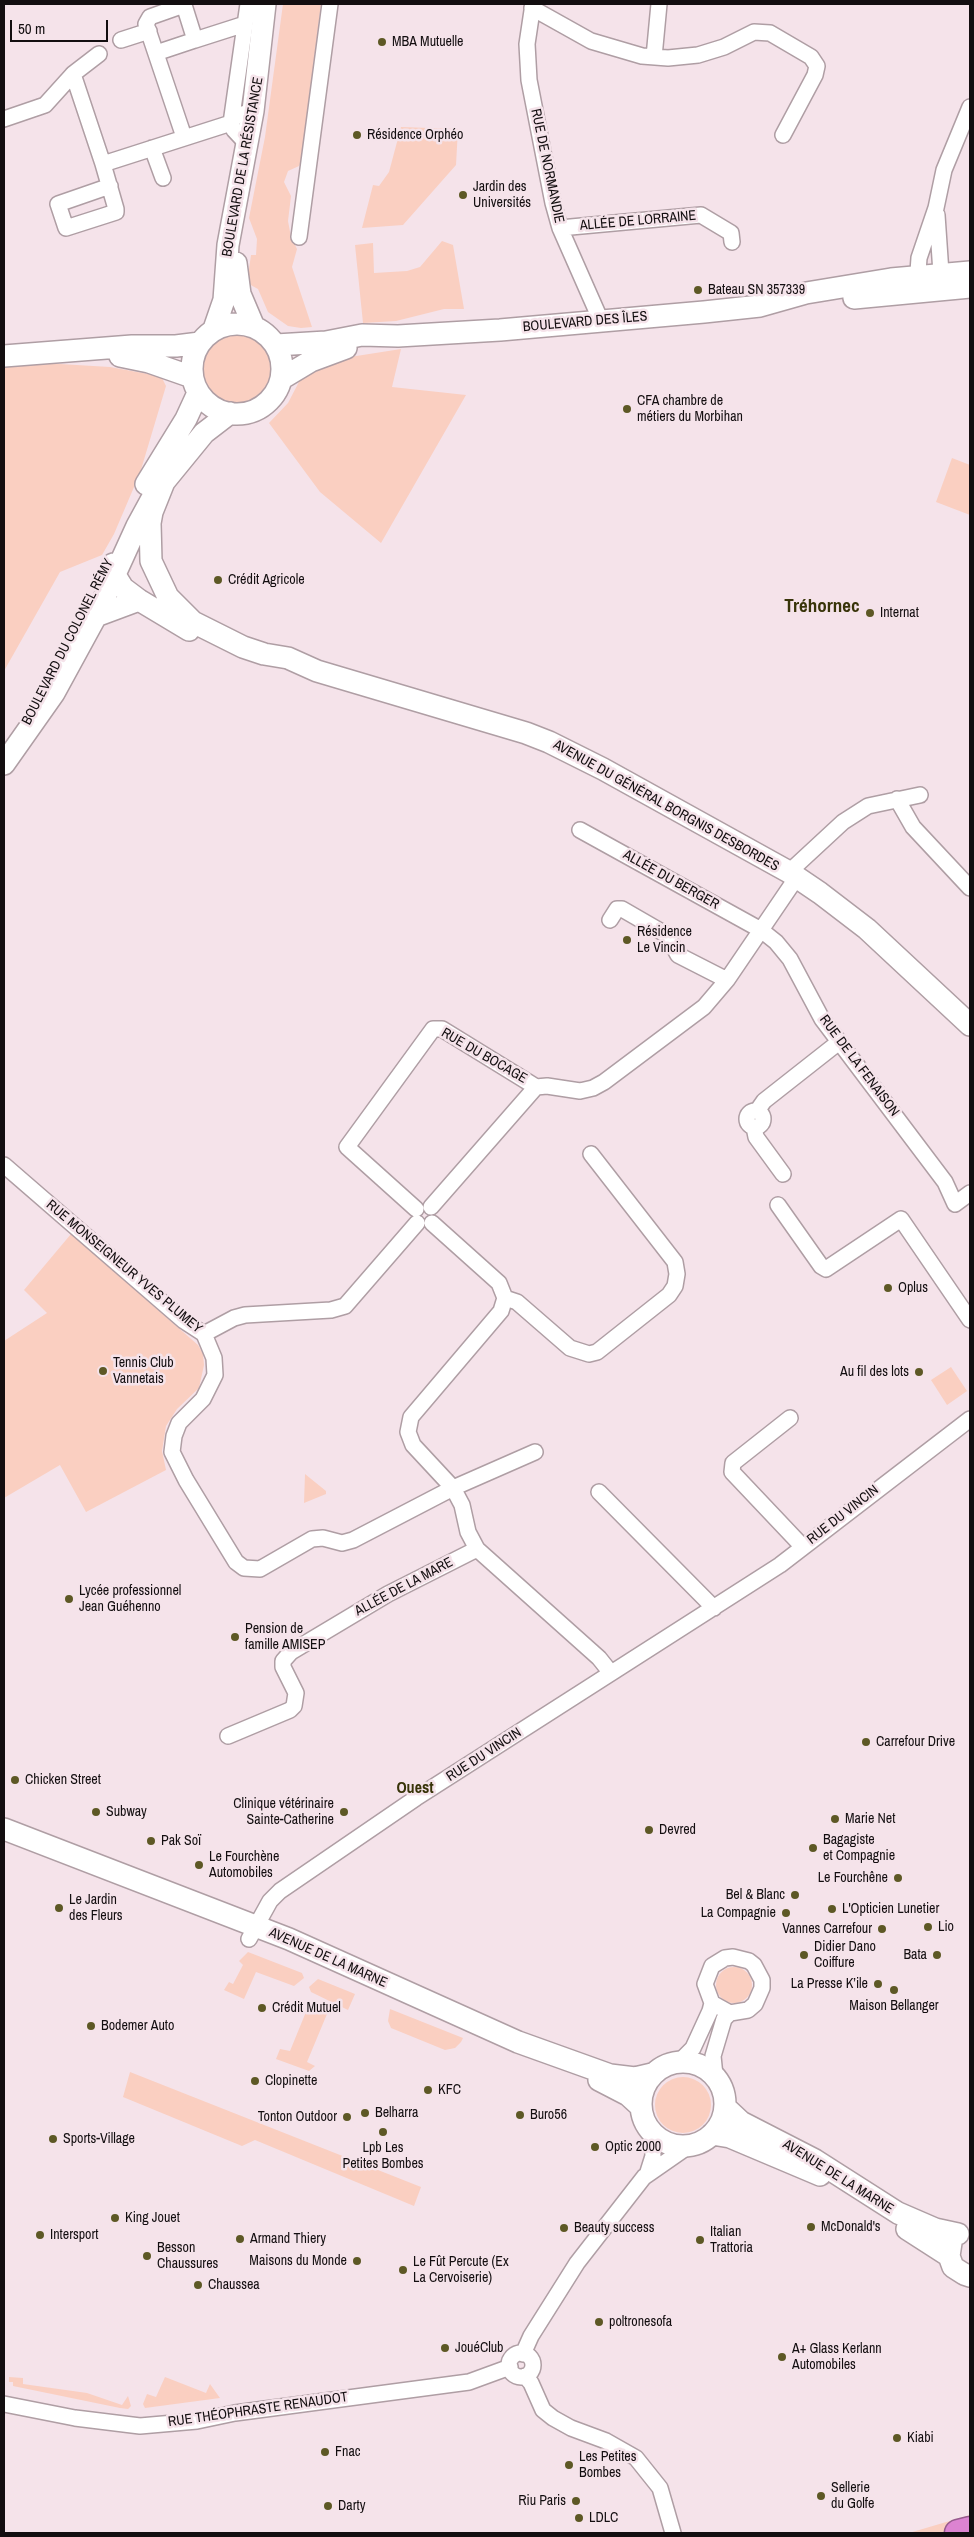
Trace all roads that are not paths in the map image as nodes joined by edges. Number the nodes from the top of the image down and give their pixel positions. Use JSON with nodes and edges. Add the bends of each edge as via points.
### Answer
{"nodes":[{"id":1,"x":248,"y":4,"type":"edge"},
{"id":2,"x":265,"y":4,"type":"edge"},
{"id":3,"x":277,"y":4,"type":"edge"},
{"id":4,"x":330,"y":4,"type":"edge"},
{"id":5,"x":660,"y":4,"type":"edge"},
{"id":6,"x":185,"y":5,"type":"edge"},
{"id":7,"x":533,"y":6,"type":"edge"},
{"id":8,"x":245,"y":24,"type":"junction"},
{"id":9,"x":148,"y":31,"type":"junction"},
{"id":10,"x":121,"y":40,"type":"dead end"},
{"id":11,"x":195,"y":40,"type":"junction"},
{"id":12,"x":156,"y":53,"type":"junction"},
{"id":13,"x":98,"y":54,"type":"dead end"},
{"id":14,"x":654,"y":57,"type":"junction"},
{"id":15,"x":73,"y":74,"type":"junction"},
{"id":16,"x":970,"y":107,"type":"edge"},
{"id":17,"x":253,"y":111,"type":"junction"},
{"id":18,"x":4,"y":119,"type":"edge"},
{"id":19,"x":231,"y":123,"type":"junction"},
{"id":20,"x":783,"y":135,"type":"dead end"},
{"id":21,"x":184,"y":137,"type":"junction"},
{"id":22,"x":248,"y":146,"type":"junction"},
{"id":23,"x":152,"y":148,"type":"junction"},
{"id":24,"x":103,"y":164,"type":"junction"},
{"id":25,"x":163,"y":178,"type":"dead end"},
{"id":26,"x":110,"y":186,"type":"dead end"},
{"id":27,"x":936,"y":208,"type":"junction"},
{"id":28,"x":560,"y":228,"type":"junction"},
{"id":29,"x":299,"y":237,"type":"dead end"},
{"id":30,"x":732,"y":242,"type":"dead end"},
{"id":31,"x":970,"y":272,"type":"edge"},
{"id":32,"x":927,"y":284,"type":"junction"},
{"id":33,"x":970,"y":287,"type":"edge"},
{"id":34,"x":601,"y":321,"type":"junction"},
{"id":35,"x":254,"y":327,"type":"junction"},
{"id":36,"x":207,"y":336,"type":"junction"},
{"id":37,"x":398,"y":336,"type":"junction"},
{"id":38,"x":276,"y":345,"type":"junction"},
{"id":39,"x":77,"y":350,"type":"junction"},
{"id":40,"x":4,"y":356,"type":"edge"},
{"id":41,"x":281,"y":379,"type":"junction"},
{"id":42,"x":195,"y":385,"type":"junction"},
{"id":43,"x":230,"y":413,"type":"junction"},
{"id":44,"x":166,"y":477,"type":"junction"},
{"id":45,"x":118,"y":542,"type":"junction"},
{"id":46,"x":115,"y":575,"type":"junction"},
{"id":47,"x":139,"y":600,"type":"junction"},
{"id":48,"x":96,"y":616,"type":"junction"},
{"id":49,"x":243,"y":647,"type":"junction"},
{"id":50,"x":18,"y":741,"type":"junction"},
{"id":51,"x":4,"y":764,"type":"edge"},
{"id":52,"x":920,"y":795,"type":"dead end"},
{"id":53,"x":897,"y":799,"type":"junction"},
{"id":54,"x":580,"y":830,"type":"dead end"},
{"id":55,"x":793,"y":875,"type":"junction"},
{"id":56,"x":970,"y":888,"type":"edge"},
{"id":57,"x":610,"y":920,"type":"dead end"},
{"id":58,"x":762,"y":930,"type":"junction"},
{"id":59,"x":727,"y":980,"type":"junction"},
{"id":60,"x":970,"y":1025,"type":"edge"},
{"id":61,"x":839,"y":1042,"type":"junction"},
{"id":62,"x":536,"y":1087,"type":"junction"},
{"id":63,"x":591,"y":1154,"type":"dead end"},
{"id":64,"x":4,"y":1165,"type":"edge"},
{"id":65,"x":783,"y":1174,"type":"dead end"},
{"id":66,"x":970,"y":1193,"type":"edge"},
{"id":67,"x":778,"y":1205,"type":"dead end"},
{"id":68,"x":424,"y":1216,"type":"junction"},
{"id":69,"x":505,"y":1298,"type":"junction"},
{"id":70,"x":970,"y":1320,"type":"edge"},
{"id":71,"x":204,"y":1334,"type":"junction"},
{"id":72,"x":790,"y":1418,"type":"dead end"},
{"id":73,"x":970,"y":1419,"type":"edge"},
{"id":74,"x":535,"y":1452,"type":"dead end"},
{"id":75,"x":453,"y":1488,"type":"junction"},
{"id":76,"x":599,"y":1492,"type":"dead end"},
{"id":77,"x":803,"y":1547,"type":"junction"},
{"id":78,"x":477,"y":1549,"type":"junction"},
{"id":79,"x":714,"y":1608,"type":"junction"},
{"id":80,"x":611,"y":1673,"type":"junction"},
{"id":81,"x":228,"y":1736,"type":"dead end"},
{"id":82,"x":4,"y":1830,"type":"edge"},
{"id":83,"x":4,"y":1841,"type":"edge"},
{"id":84,"x":252,"y":1932,"type":"junction"},
{"id":85,"x":712,"y":2003,"type":"junction"},
{"id":86,"x":730,"y":2013,"type":"junction"},
{"id":87,"x":680,"y":2061,"type":"junction"},
{"id":88,"x":652,"y":2074,"type":"junction"},
{"id":89,"x":715,"y":2076,"type":"junction"},
{"id":90,"x":640,"y":2106,"type":"junction"},
{"id":91,"x":725,"y":2107,"type":"junction"},
{"id":92,"x":652,"y":2133,"type":"junction"},
{"id":93,"x":712,"y":2134,"type":"junction"},
{"id":94,"x":690,"y":2145,"type":"junction"},
{"id":95,"x":647,"y":2175,"type":"junction"},
{"id":96,"x":964,"y":2232,"type":"edge"},
{"id":97,"x":949,"y":2256,"type":"junction"},
{"id":98,"x":970,"y":2276,"type":"edge"},
{"id":99,"x":523,"y":2354,"type":"junction"},
{"id":100,"x":510,"y":2367,"type":"junction"},
{"id":101,"x":525,"y":2376,"type":"junction"},
{"id":102,"x":4,"y":2404,"type":"edge"},
{"id":103,"x":970,"y":2530,"type":"edge"},
{"id":104,"x":674,"y":2533,"type":"edge"},
{"id":105,"x":958,"y":2533,"type":"edge"}],
"edges":[{"from":1,"to":8,"type":"street"},
{"from":2,"to":17,"type":"main road","name":"BOULEVARD DE LA RÉSISTANCE"},
{"from":3,"to":35,"type":"main road","name":"BOULEVARD DE LA RÉSISTANCE","via":[[267,92],[236,267],[240,294]]},
{"from":4,"to":29,"type":"street"},
{"from":5,"to":14,"type":"street"},
{"from":6,"to":9,"type":"street","via":[[150,17],[146,24]]},
{"from":6,"to":11,"type":"street"},
{"from":7,"to":14,"type":"street","via":[[591,41],[616,50]]},
{"from":7,"to":28,"type":"street","name":"RUE DE NORMANDIE","via":[[527,44],[529,80]]},
{"from":8,"to":11,"type":"street"},
{"from":8,"to":19,"type":"street"},
{"from":9,"to":10,"type":"street"},
{"from":9,"to":12,"type":"street"},
{"from":11,"to":12,"type":"street"},
{"from":12,"to":21,"type":"street"},
{"from":13,"to":15,"type":"street"},
{"from":14,"to":20,"type":"street","via":[[698,55],[758,31],[770,33],[811,57],[816,66],[815,75]]},
{"from":15,"to":18,"type":"street","via":[[46,105]]},
{"from":15,"to":24,"type":"street"},
{"from":16,"to":27,"type":"street","via":[[949,155]]},
{"from":17,"to":19,"type":"street","via":[[236,116]]},
{"from":17,"to":22,"type":"main road","name":"BOULEVARD DE LA RÉSISTANCE"},
{"from":19,"to":21,"type":"street"},
{"from":19,"to":22,"type":"street"},
{"from":21,"to":23,"type":"street"},
{"from":22,"to":36,"type":"main road","name":"BOULEVARD DE LA RÉSISTANCE","via":[[228,246],[223,305]]},
{"from":23,"to":24,"type":"street"},
{"from":23,"to":25,"type":"street"},
{"from":24,"to":26,"type":"street"},
{"from":27,"to":32,"type":"street"},
{"from":27,"to":32,"type":"street","via":[[919,258]]},
{"from":28,"to":30,"type":"street","name":"ALLÉE DE LORRAINE","via":[[701,215],[731,233]]},
{"from":28,"to":34,"type":"street","name":"RUE DE NORMANDIE"},
{"from":31,"to":32,"type":"main road","name":"BOULEVARD DES ÎLES"},
{"from":32,"to":33,"type":"main road","name":"BOULEVARD DES ÎLES"},
{"from":32,"to":34,"type":"main road","name":"BOULEVARD DES ÎLES","via":[[816,302],[771,303]]},
{"from":34,"to":37,"type":"main road","name":"BOULEVARD DES ÎLES"},
{"from":35,"to":36,"type":"main road","via":[[227,325]]},
{"from":35,"to":38,"type":"main road"},
{"from":36,"to":39,"type":"main road","via":[[176,346]]},
{"from":36,"to":42,"type":"main road","via":[[194,353]]},
{"from":37,"to":38,"type":"main road","name":"BOULEVARD DES ÎLES","via":[[362,335],[326,342]]},
{"from":37,"to":41,"type":"main road","name":"BOULEVARD DES ÎLES","via":[[326,354]]},
{"from":38,"to":41,"type":"main road"},
{"from":39,"to":40,"type":"main road"},
{"from":39,"to":42,"type":"main road","via":[[131,358]]},
{"from":41,"to":43,"type":"main road","via":[[273,397],[258,409],[249,413]]},
{"from":42,"to":43,"type":"main road","via":[[212,406]]},
{"from":42,"to":45,"type":"main road","name":"BOULEVARD DU COLONEL RÉMY","via":[[186,420],[144,486]]},
{"from":43,"to":44,"type":"main road","name":"BOULEVARD DU COLONEL RÉMY","via":[[204,433]]},
{"from":44,"to":46,"type":"main road","name":"BOULEVARD DU COLONEL RÉMY","via":[[141,518]]},
{"from":44,"to":49,"type":"main road","name":"AVENUE DU GÉNÉRAL BORGNIS DESBORDES","via":[[152,512],[148,533],[151,561],[158,580],[168,597],[193,622]]},
{"from":45,"to":46,"type":"main road","name":"BOULEVARD DU COLONEL RÉMY","via":[[113,565]]},
{"from":45,"to":50,"type":"main road","name":"BOULEVARD DU COLONEL RÉMY"},
{"from":46,"to":47,"type":"main road","name":"AVENUE DU GÉNÉRAL BORGNIS DESBORDES","via":[[123,588]]},
{"from":46,"to":48,"type":"main road","name":"BOULEVARD DU COLONEL RÉMY"},
{"from":47,"to":48,"type":"main road"},
{"from":47,"to":49,"type":"main road","name":"AVENUE DU GÉNÉRAL BORGNIS DESBORDES","via":[[202,638]]},
{"from":48,"to":50,"type":"main road","name":"BOULEVARD DU COLONEL RÉMY","via":[[54,693]]},
{"from":49,"to":55,"type":"main road","name":"AVENUE DU GÉNÉRAL BORGNIS DESBORDES","via":[[270,656],[285,668],[317,671],[549,742]]},
{"from":50,"to":51,"type":"main road","name":"BOULEVARD DU COLONEL RÉMY"},
{"from":52,"to":53,"type":"street","name":"RUE DU BOCAGE"},
{"from":53,"to":55,"type":"street","name":"RUE DU BOCAGE","via":[[868,806],[843,822]]},
{"from":53,"to":56,"type":"street","via":[[913,827]]},
{"from":54,"to":58,"type":"street","name":"ALLÉE DU BERGER"},
{"from":55,"to":58,"type":"street","name":"RUE DU BOCAGE"},
{"from":55,"to":60,"type":"main road","name":"AVENUE DU GÉNÉRAL BORGNIS DESBORDES","via":[[867,929]]},
{"from":57,"to":59,"type":"street","via":[[617,909],[622,909],[667,934],[678,954]]},
{"from":58,"to":59,"type":"street","name":"RUE DU BOCAGE"},
{"from":58,"to":61,"type":"street","name":"RUE DE LA FENAISON","via":[[782,948],[822,1019]]},
{"from":59,"to":62,"type":"street","name":"RUE DU BOCAGE","via":[[694,1017],[604,1082],[580,1091]]},
{"from":61,"to":65,"type":"street","via":[[764,1101],[757,1111],[763,1120],[754,1127],[756,1138]]},
{"from":61,"to":66,"type":"street","name":"RUE DE LA FENAISON","via":[[945,1182],[952,1206]]},
{"from":62,"to":68,"type":"street"},
{"from":62,"to":68,"type":"street","name":"RUE DU BOCAGE","via":[[442,1029],[433,1029],[347,1147]]},
{"from":63,"to":69,"type":"street","via":[[674,1262],[675,1286],[669,1296],[597,1352],[589,1354],[570,1348],[516,1302]]},
{"from":64,"to":71,"type":"street","name":"RUE MONSEIGNEUR YVES PLUMEY","via":[[184,1321]]},
{"from":67,"to":70,"type":"street","via":[[820,1266],[826,1269],[901,1219]]},
{"from":68,"to":69,"type":"street","name":"RUE DU BOCAGE","via":[[499,1283]]},
{"from":68,"to":71,"type":"street","via":[[345,1306],[331,1310],[245,1315]]},
{"from":69,"to":75,"type":"street","via":[[501,1311],[411,1417],[408,1432],[413,1445]]},
{"from":71,"to":75,"type":"street","name":"RUE MONSEIGNEUR YVES PLUMEY","via":[[214,1358],[215,1375],[205,1396],[179,1423],[172,1452],[236,1562],[244,1568],[260,1568],[312,1538],[342,1543],[353,1540]]},
{"from":72,"to":77,"type":"street","via":[[733,1463],[732,1472]]},
{"from":73,"to":77,"type":"street","name":"RUE DU VINCIN"},
{"from":74,"to":75,"type":"street"},
{"from":75,"to":78,"type":"street","via":[[462,1504],[468,1532]]},
{"from":76,"to":79,"type":"street"},
{"from":77,"to":79,"type":"street","name":"RUE DU VINCIN"},
{"from":78,"to":80,"type":"street","via":[[599,1658]]},
{"from":78,"to":81,"type":"street","name":"ALLÉE DE LA MARE","via":[[388,1594],[291,1652],[283,1661],[283,1667],[296,1692],[294,1706]]},
{"from":79,"to":80,"type":"street","name":"RUE DU VINCIN"},
{"from":80,"to":84,"type":"street","name":"RUE DU VINCIN","via":[[285,1887],[270,1901]]},
{"from":82,"to":84,"type":"main road","name":"AVENUE DE LA MARNE"},
{"from":83,"to":84,"type":"main road","name":"AVENUE DE LA MARNE"},
{"from":84,"to":88,"type":"main road","name":"AVENUE DE LA MARNE","via":[[518,2042],[610,2075],[635,2078]]},
{"from":84,"to":90,"type":"main road","name":"AVENUE DE LA MARNE","via":[[476,2033],[608,2084]]},
{"from":85,"to":86,"type":"street"},
{"from":85,"to":86,"type":"street","via":[[706,1984],[712,1966],[724,1958],[749,1961],[759,1971],[762,1980],[760,1997],[748,2010]]},
{"from":85,"to":87,"type":"street","via":[[693,2048]]},
{"from":86,"to":89,"type":"street","via":[[724,2019],[713,2056]]},
{"from":87,"to":88,"type":"main road","via":[[664,2065]]},
{"from":87,"to":89,"type":"main road","via":[[705,2068]]},
{"from":88,"to":90,"type":"main road","via":[[643,2089]]},
{"from":89,"to":91,"type":"main road","via":[[721,2086]]},
{"from":90,"to":92,"type":"main road"},
{"from":91,"to":93,"type":"main road","via":[[723,2117]]},
{"from":91,"to":96,"type":"main road","name":"AVENUE DE LA MARNE","via":[[741,2122],[815,2160],[898,2213],[935,2229]]},
{"from":92,"to":94,"type":"main road","via":[[670,2144]]},
{"from":92,"to":95,"type":"street","name":"RUE THÉOPHRASTE RENAUDOT","via":[[653,2156]]},
{"from":93,"to":94,"type":"main road"},
{"from":93,"to":97,"type":"main road","name":"AVENUE DE LA MARNE","via":[[730,2137],[816,2173]]},
{"from":94,"to":95,"type":"street","name":"RUE THÉOPHRASTE RENAUDOT"},
{"from":95,"to":99,"type":"street","name":"RUE THÉOPHRASTE RENAUDOT","via":[[577,2263]]},
{"from":96,"to":97,"type":"main road","via":[[950,2244]]},
{"from":97,"to":98,"type":"main road","name":"AVENUE DE LA MARNE","via":[[958,2271]]},
{"from":99,"to":100,"type":"street","name":"RUE THÉOPHRASTE RENAUDOT","via":[[512,2358]]},
{"from":99,"to":101,"type":"street","via":[[530,2357],[533,2364],[531,2372]]},
{"from":100,"to":101,"type":"street","via":[[515,2375]]},
{"from":100,"to":102,"type":"street","name":"RUE THÉOPHRASTE RENAUDOT","via":[[469,2382],[244,2411],[197,2421],[140,2426]]},
{"from":101,"to":104,"type":"street","via":[[543,2410],[553,2418],[636,2458],[660,2488]]},
{"from":103,"to":105,"type":"highway"}]}
